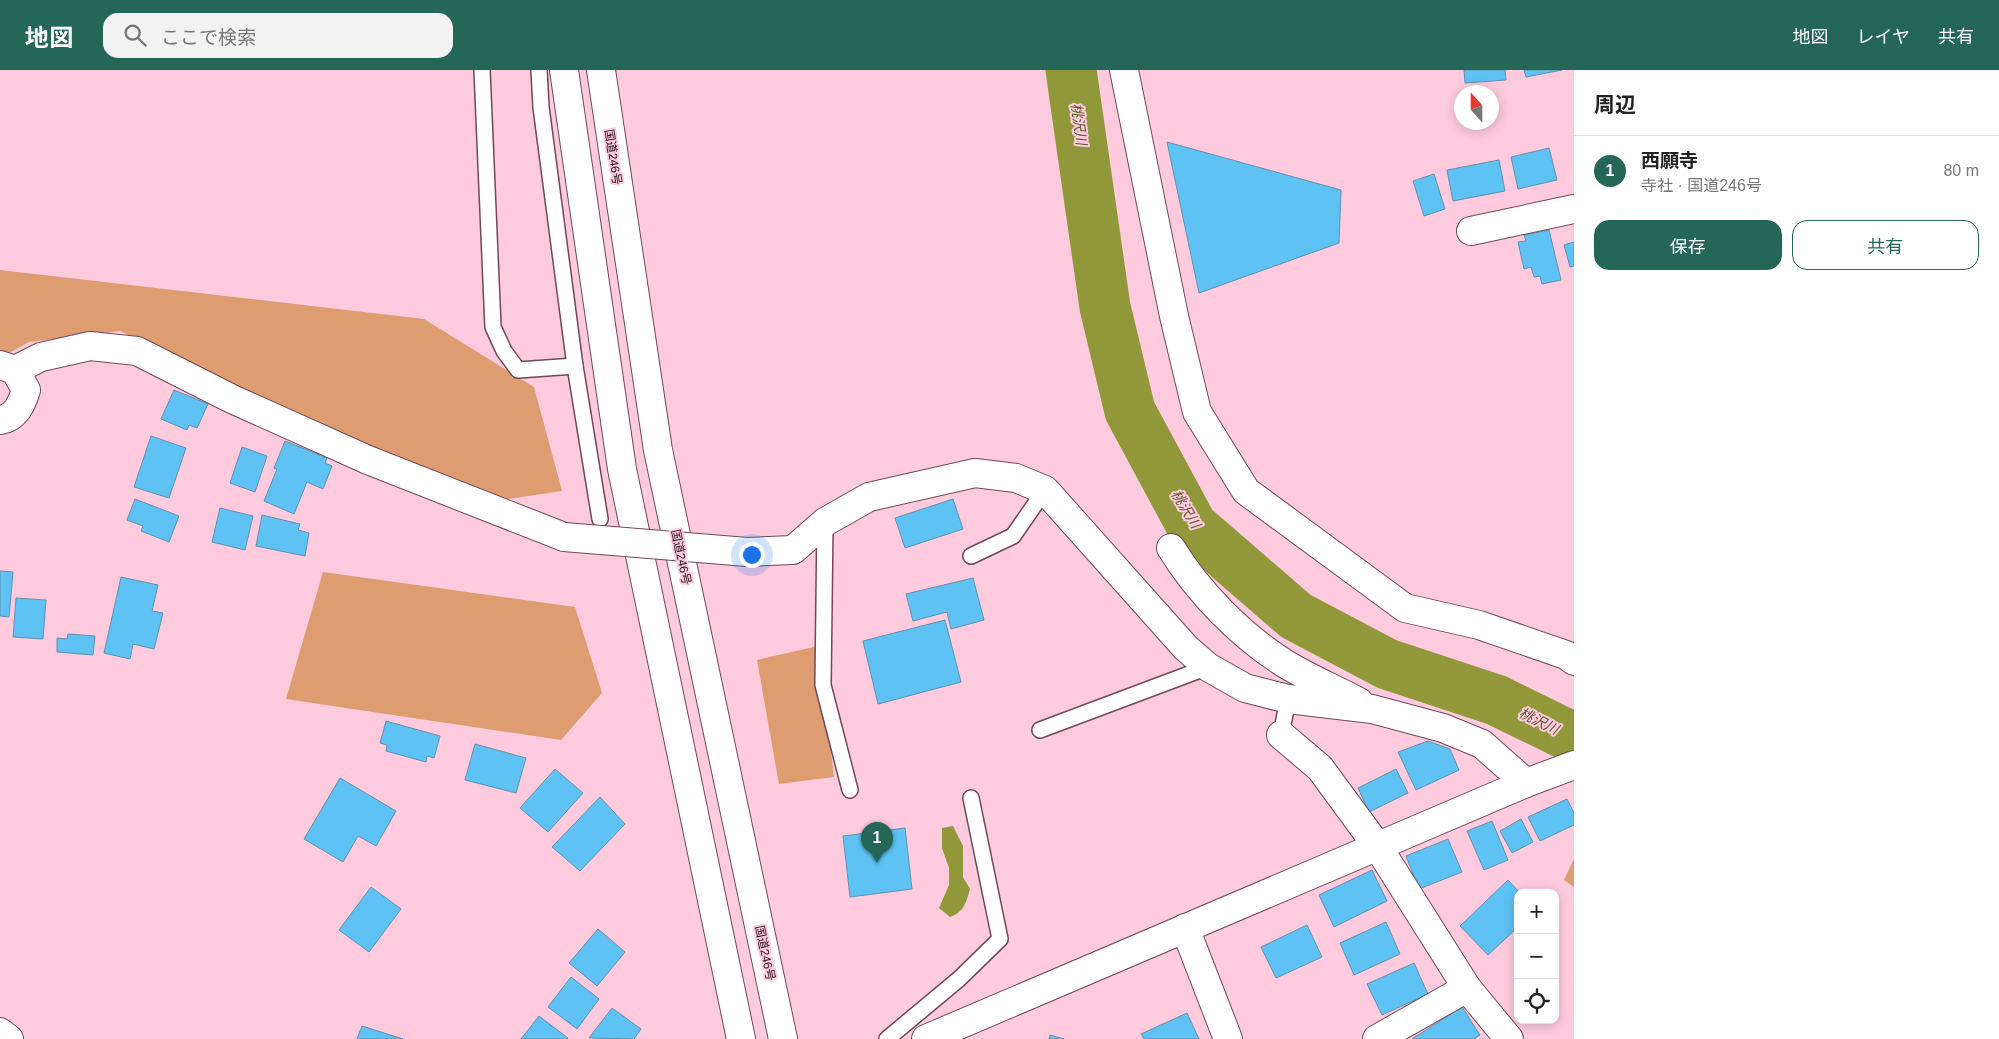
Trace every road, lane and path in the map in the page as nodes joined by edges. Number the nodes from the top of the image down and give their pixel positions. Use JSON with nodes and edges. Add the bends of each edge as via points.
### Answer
{"nodes":[{"id":1,"x":482,"y":70,"type":"edge"},
{"id":2,"x":539,"y":70,"type":"edge"},
{"id":3,"x":564,"y":70,"type":"edge"},
{"id":4,"x":601,"y":70,"type":"edge"},
{"id":5,"x":1124,"y":70,"type":"edge"},
{"id":6,"x":1574,"y":209,"type":"edge"},
{"id":7,"x":1471,"y":231,"type":"dead end"},
{"id":8,"x":576,"y":366,"type":"junction"},
{"id":9,"x":8,"y":367,"type":"edge"},
{"id":10,"x":0,"y":420,"type":"edge"},
{"id":11,"x":1045,"y":490,"type":"junction"},
{"id":12,"x":600,"y":519,"type":"dead end"},
{"id":13,"x":825,"y":522,"type":"junction"},
{"id":14,"x":1171,"y":548,"type":"dead end"},
{"id":15,"x":971,"y":556,"type":"dead end"},
{"id":16,"x":1574,"y":661,"type":"edge"},
{"id":17,"x":1208,"y":667,"type":"junction"},
{"id":18,"x":1288,"y":699,"type":"junction"},
{"id":19,"x":1372,"y":709,"type":"junction"},
{"id":20,"x":1040,"y":730,"type":"dead end"},
{"id":21,"x":1281,"y":735,"type":"joint"},
{"id":22,"x":1574,"y":765,"type":"edge"},
{"id":23,"x":1536,"y":779,"type":"junction"},
{"id":24,"x":850,"y":790,"type":"dead end"},
{"id":25,"x":972,"y":798,"type":"dead end"},
{"id":26,"x":1378,"y":848,"type":"junction"},
{"id":27,"x":1185,"y":928,"type":"junction"},
{"id":28,"x":1467,"y":988,"type":"junction"},
{"id":29,"x":0,"y":1032,"type":"edge"},
{"id":30,"x":10,"y":1039,"type":"edge"},
{"id":31,"x":741,"y":1039,"type":"edge"},
{"id":32,"x":784,"y":1039,"type":"edge"},
{"id":33,"x":887,"y":1039,"type":"edge"},
{"id":34,"x":926,"y":1039,"type":"edge"},
{"id":35,"x":1228,"y":1039,"type":"edge"},
{"id":36,"x":1377,"y":1039,"type":"edge"},
{"id":37,"x":1508,"y":1039,"type":"edge"}],
"edges":[{"from":1,"to":8,"type":"lane","via":[[493,327],[504,351],[518,370]]},
{"from":2,"to":8,"type":"lane","via":[[541,107]]},
{"from":3,"to":31,"type":"main road","via":[[622,469]]},
{"from":4,"to":32,"type":"main road","name":"国道246号","via":[[658,450]]},
{"from":5,"to":16,"type":"main road","via":[[1197,412],[1246,491],[1405,608],[1479,625],[1566,655]]},
{"from":6,"to":7,"type":"main road"},
{"from":8,"to":12,"type":"lane"},
{"from":9,"to":10,"type":"main road","via":[[26,390],[20,408]]},
{"from":9,"to":13,"type":"main road","bridge":true,"via":[[90,346],[138,351],[232,399],[368,460],[564,537],[747,552],[793,550]]},
{"from":11,"to":13,"type":"main road","via":[[1016,478],[975,473],[869,497]]},
{"from":11,"to":15,"type":"lane","via":[[1013,536]]},
{"from":11,"to":17,"type":"main road","via":[[1186,648]]},
{"from":13,"to":24,"type":"lane","via":[[823,685]]},
{"from":14,"to":19,"type":"main road","via":[[1214,603],[1250,637],[1284,663]]},
{"from":17,"to":18,"type":"main road","via":[[1245,688]]},
{"from":17,"to":20,"type":"lane"},
{"from":18,"to":19,"type":"main road"},
{"from":18,"to":21,"type":"lane"},
{"from":19,"to":23,"type":"main road","via":[[1443,728],[1482,744]]},
{"from":21,"to":26,"type":"main road","via":[[1320,768]]},
{"from":22,"to":23,"type":"main road"},
{"from":23,"to":26,"type":"main road"},
{"from":25,"to":33,"type":"lane","via":[[1000,939],[959,979]]},
{"from":26,"to":27,"type":"main road"},
{"from":26,"to":28,"type":"main road"},
{"from":27,"to":34,"type":"main road"},
{"from":27,"to":35,"type":"main road"},
{"from":28,"to":36,"type":"main road"},
{"from":28,"to":37,"type":"main road"},
{"from":29,"to":30,"type":"main road"}]}
